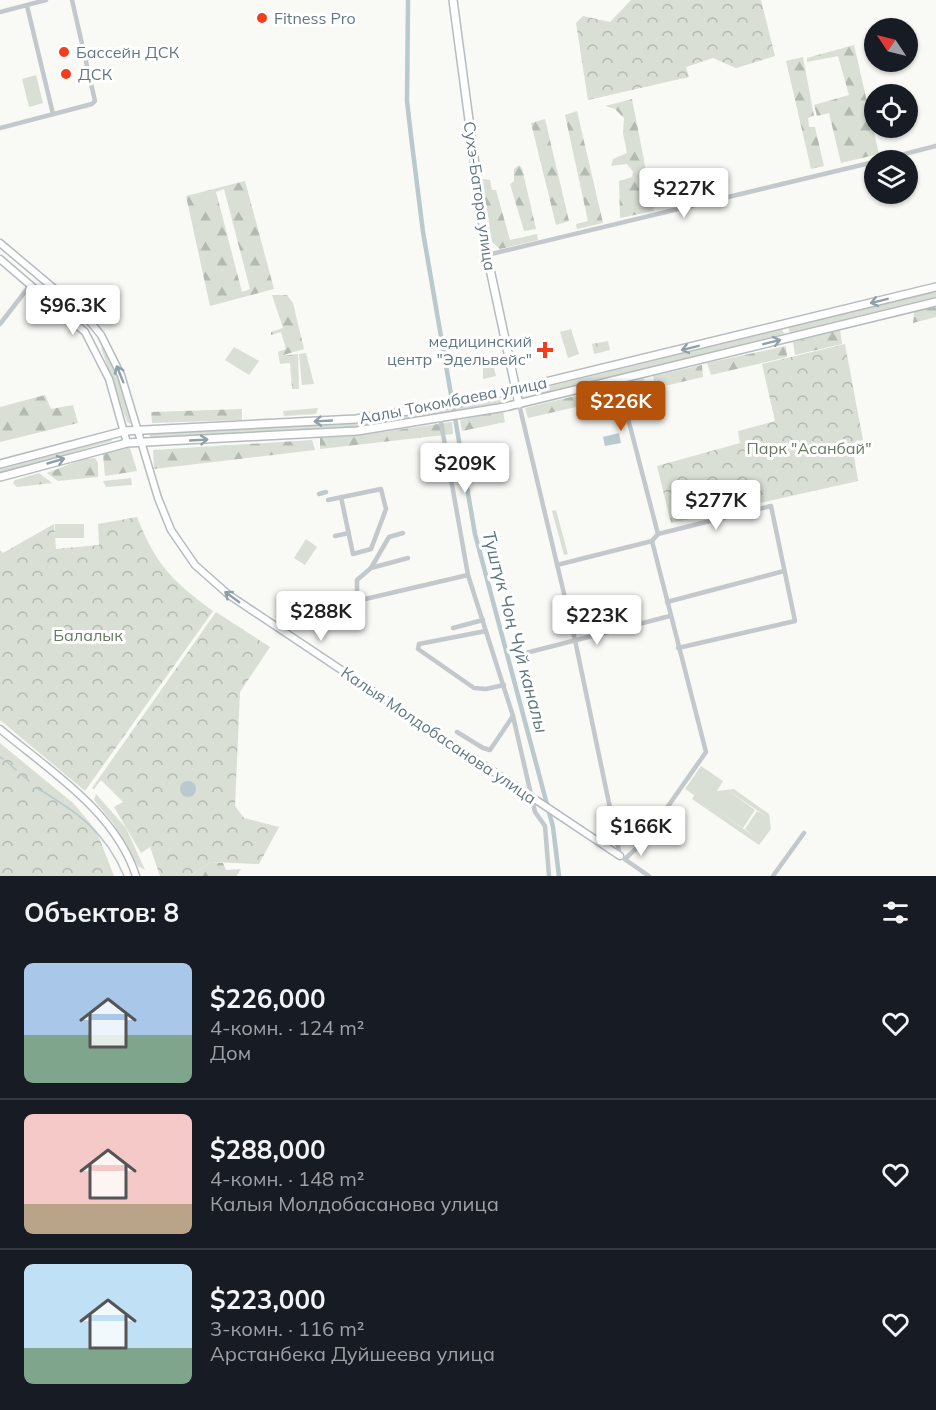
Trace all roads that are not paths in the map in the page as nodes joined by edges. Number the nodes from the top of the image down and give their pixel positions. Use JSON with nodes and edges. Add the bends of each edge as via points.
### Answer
{"nodes":[{"id":1,"x":46,"y":0,"type":"edge"},
{"id":2,"x":72,"y":0,"type":"edge"},
{"id":3,"x":453,"y":0,"type":"edge"},
{"id":4,"x":27,"y":6,"type":"junction"},
{"id":5,"x":0,"y":12,"type":"edge"},
{"id":6,"x":53,"y":114,"type":"junction"},
{"id":7,"x":0,"y":128,"type":"edge"},
{"id":8,"x":936,"y":147,"type":"edge"},
{"id":9,"x":918,"y":151,"type":"edge"},
{"id":10,"x":864,"y":164,"type":"edge"},
{"id":11,"x":0,"y":243,"type":"edge"},
{"id":12,"x":487,"y":255,"type":"junction"},
{"id":13,"x":0,"y":258,"type":"edge"},
{"id":14,"x":31,"y":284,"type":"junction"},
{"id":15,"x":936,"y":287,"type":"edge"},
{"id":16,"x":936,"y":302,"type":"edge"},
{"id":17,"x":0,"y":324,"type":"edge"},
{"id":18,"x":105,"y":342,"type":"junction"},
{"id":19,"x":95,"y":347,"type":"junction"},
{"id":20,"x":618,"y":380,"type":"junction"},
{"id":21,"x":517,"y":390,"type":"junction"},
{"id":22,"x":519,"y":404,"type":"junction"},
{"id":23,"x":443,"y":417,"type":"junction"},
{"id":24,"x":139,"y":429,"type":"junction"},
{"id":25,"x":125,"y":431,"type":"junction"},
{"id":26,"x":141,"y":442,"type":"junction"},
{"id":27,"x":127,"y":443,"type":"junction"},
{"id":28,"x":0,"y":465,"type":"edge"},
{"id":29,"x":0,"y":477,"type":"edge"},
{"id":30,"x":326,"y":492,"type":"dead end"},
{"id":31,"x":319,"y":494,"type":"dead end"},
{"id":32,"x":341,"y":497,"type":"junction"},
{"id":33,"x":328,"y":500,"type":"dead end"},
{"id":34,"x":349,"y":533,"type":"junction"},
{"id":35,"x":403,"y":533,"type":"dead end"},
{"id":36,"x":658,"y":534,"type":"junction"},
{"id":37,"x":335,"y":536,"type":"dead end"},
{"id":38,"x":652,"y":541,"type":"junction"},
{"id":39,"x":408,"y":558,"type":"dead end"},
{"id":40,"x":557,"y":565,"type":"junction"},
{"id":41,"x":371,"y":568,"type":"junction"},
{"id":42,"x":784,"y":571,"type":"junction"},
{"id":43,"x":468,"y":575,"type":"junction"},
{"id":44,"x":667,"y":602,"type":"junction"},
{"id":45,"x":670,"y":616,"type":"junction"},
{"id":46,"x":483,"y":620,"type":"junction"},
{"id":47,"x":453,"y":628,"type":"dead end"},
{"id":48,"x":486,"y":631,"type":"junction"},
{"id":49,"x":575,"y":640,"type":"junction"},
{"id":50,"x":678,"y":648,"type":"junction"},
{"id":51,"x":518,"y":655,"type":"dead end"},
{"id":52,"x":504,"y":685,"type":"junction"},
{"id":53,"x":513,"y":716,"type":"junction"},
{"id":54,"x":0,"y":729,"type":"edge"},
{"id":55,"x":457,"y":732,"type":"dead end"},
{"id":56,"x":532,"y":798,"type":"junction"},
{"id":57,"x":804,"y":833,"type":"dead end"},
{"id":58,"x":622,"y":858,"type":"junction"},
{"id":59,"x":136,"y":876,"type":"edge"},
{"id":60,"x":549,"y":876,"type":"edge"},
{"id":61,"x":649,"y":876,"type":"edge"},
{"id":62,"x":774,"y":876,"type":"edge"}],
"edges":[{"from":1,"to":4,"type":"street"},
{"from":2,"to":6,"type":"street","via":[[95,101]]},
{"from":3,"to":12,"type":"main road","name":"Сухэ-Батора улица"},
{"from":4,"to":5,"type":"street"},
{"from":4,"to":6,"type":"street"},
{"from":6,"to":7,"type":"street"},
{"from":8,"to":9,"type":"street"},
{"from":10,"to":12,"type":"street"},
{"from":11,"to":18,"type":"main road","name":"Калыя Молдобасанова улица","via":[[82,312]]},
{"from":12,"to":21,"type":"main road","name":"Сухэ-Батора улица"},
{"from":13,"to":14,"type":"main road"},
{"from":14,"to":17,"type":"street"},
{"from":14,"to":19,"type":"main road","via":[[80,326]]},
{"from":15,"to":21,"type":"main road","name":"Аалы Токомбаева улица","one_way":true},
{"from":20,"to":16,"type":"main road","name":"Аалы Токомбаева улица","one_way":true},
{"from":18,"to":19,"type":"main road"},
{"from":24,"to":18,"type":"main road","name":"Калыя Молдобасанова улица","one_way":true},
{"from":19,"to":25,"type":"main road"},
{"from":20,"to":22,"type":"main road","name":"Аалы Токомбаева улица"},
{"from":20,"to":36,"type":"street"},
{"from":21,"to":22,"type":"main road","name":"Сухэ-Батора улица"},
{"from":21,"to":24,"type":"main road","name":"Аалы Токомбаева улица","one_way":true,"via":[[356,419]]},
{"from":22,"to":23,"type":"main road","name":"Аалы Токомбаева улица"},
{"from":22,"to":40,"type":"street"},
{"from":26,"to":23,"type":"main road","name":"Аалы Токомбаева улица","one_way":true,"via":[[357,431]]},
{"from":23,"to":43,"type":"street"},
{"from":24,"to":25,"type":"main road","name":"Аалы Токомбаева улица"},
{"from":24,"to":26,"type":"main road","name":"Калыя Молдобасанова улица"},
{"from":25,"to":27,"type":"main road"},
{"from":25,"to":28,"type":"main road","name":"Аалы Токомбаева улица"},
{"from":26,"to":27,"type":"main road","name":"Аалы Токомбаева улица"},
{"from":56,"to":26,"type":"main road","name":"Калыя Молдобасанова улица","one_way":true,"via":[[206,576],[180,544],[165,517]]},
{"from":29,"to":27,"type":"main road","name":"Аалы Токомбаева улица","one_way":true},
{"from":30,"to":31,"type":"street"},
{"from":32,"to":33,"type":"street"},
{"from":32,"to":34,"type":"street"},
{"from":32,"to":34,"type":"street","via":[[381,489],[386,509],[371,549],[353,554]]},
{"from":34,"to":37,"type":"street"},
{"from":35,"to":41,"type":"street","via":[[389,537]]},
{"from":36,"to":38,"type":"street"},
{"from":36,"to":42,"type":"street","via":[[771,506]]},
{"from":38,"to":40,"type":"street"},
{"from":38,"to":44,"type":"street"},
{"from":39,"to":41,"type":"street"},
{"from":40,"to":49,"type":"street"},
{"from":41,"to":43,"type":"street","via":[[356,583],[361,600]]},
{"from":42,"to":44,"type":"street"},
{"from":42,"to":50,"type":"street","via":[[795,621]]},
{"from":43,"to":46,"type":"street"},
{"from":44,"to":45,"type":"street"},
{"from":45,"to":49,"type":"street"},
{"from":45,"to":50,"type":"street"},
{"from":46,"to":47,"type":"street"},
{"from":46,"to":48,"type":"street"},
{"from":48,"to":52,"type":"street"},
{"from":48,"to":52,"type":"street","via":[[419,644],[418,649],[474,688]]},
{"from":49,"to":51,"type":"street"},
{"from":49,"to":58,"type":"street"},
{"from":50,"to":58,"type":"street","via":[[706,752],[643,842]]},
{"from":52,"to":53,"type":"street"},
{"from":53,"to":55,"type":"street","via":[[490,750]]},
{"from":53,"to":56,"type":"street"},
{"from":54,"to":59,"type":"main road","via":[[96,812],[122,845]]},
{"from":56,"to":58,"type":"main road","name":"Калыя Молдобасанова улица"},
{"from":56,"to":60,"type":"street","via":[[545,826]]},
{"from":57,"to":62,"type":"street"},
{"from":58,"to":61,"type":"street","name":"Калыя Молдобасанова улица"}]}
